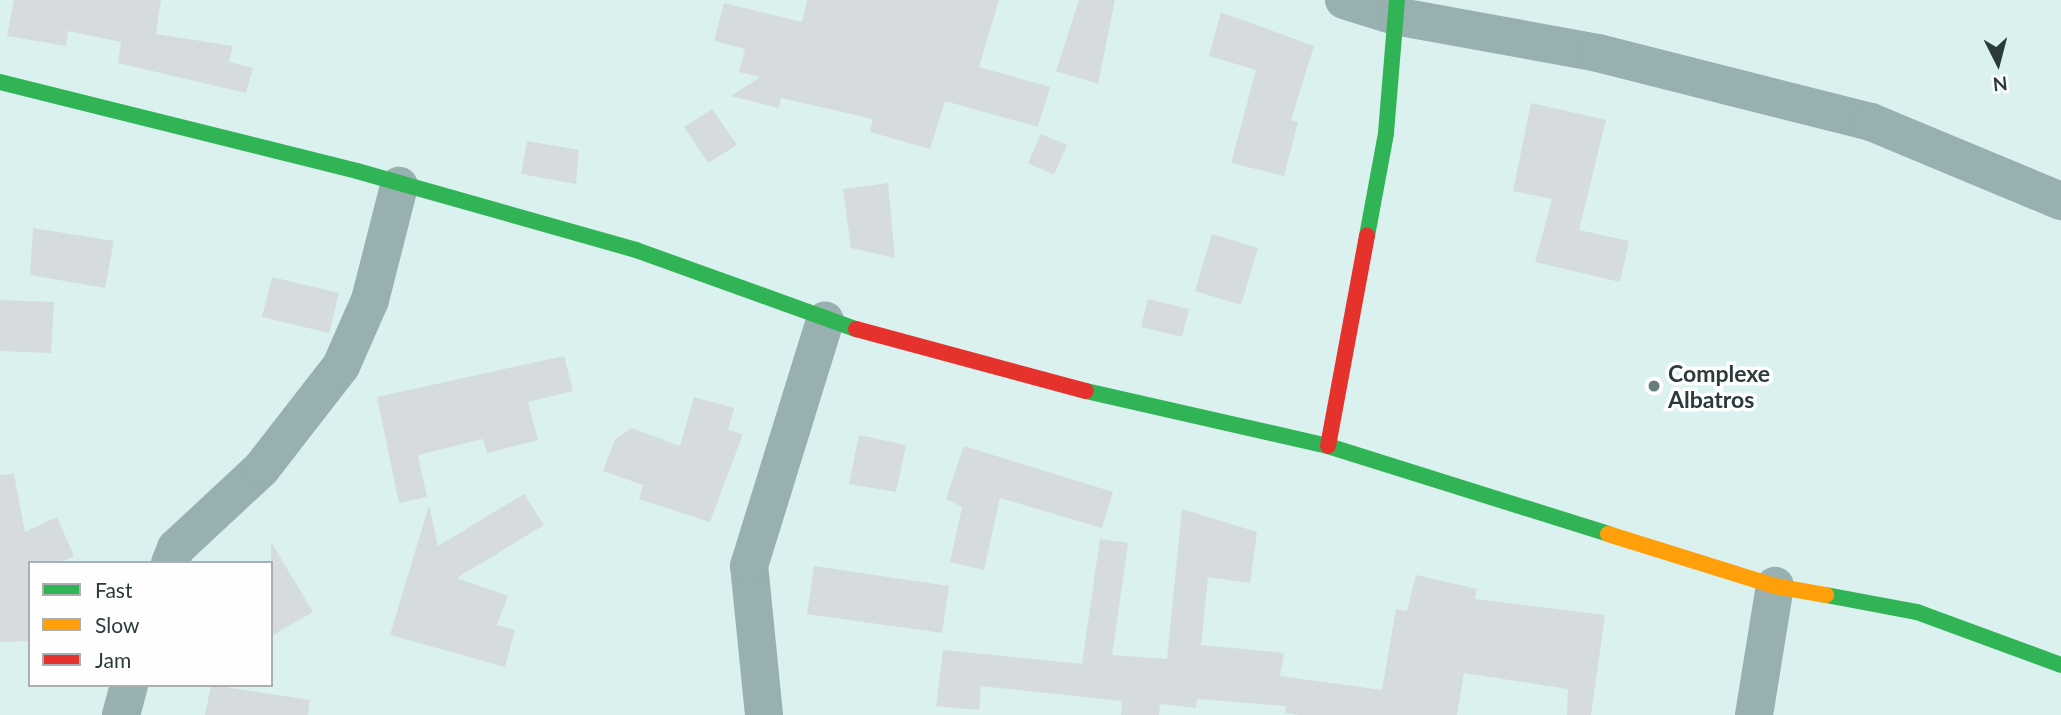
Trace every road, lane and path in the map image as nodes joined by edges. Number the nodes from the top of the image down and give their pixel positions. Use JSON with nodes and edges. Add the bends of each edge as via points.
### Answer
{"nodes":[{"id":1,"x":1344,"y":0,"type":"edge"},
{"id":2,"x":1396,"y":8,"type":"edge"},
{"id":3,"x":0,"y":82,"type":"edge"},
{"id":4,"x":399,"y":186,"type":"junction"},
{"id":5,"x":2061,"y":201,"type":"edge"},
{"id":6,"x":825,"y":321,"type":"junction"},
{"id":7,"x":1328,"y":446,"type":"junction"},
{"id":8,"x":171,"y":561,"type":"edge"},
{"id":9,"x":1775,"y":586,"type":"junction"},
{"id":10,"x":2061,"y":665,"type":"edge"},
{"id":11,"x":128,"y":687,"type":"edge"},
{"id":12,"x":121,"y":715,"type":"edge"},
{"id":13,"x":764,"y":715,"type":"edge"},
{"id":14,"x":1754,"y":715,"type":"edge"}],
"edges":[{"from":1,"to":2,"type":"street"},
{"from":2,"to":5,"type":"street","via":[[1871,122]]},
{"from":2,"to":7,"type":"street","via":[[1386,133]]},
{"from":3,"to":4,"type":"street","via":[[357,171]]},
{"from":4,"to":6,"type":"street","via":[[636,250]]},
{"from":4,"to":8,"type":"street","via":[[370,300],[341,366],[261,469],[176,548]]},
{"from":6,"to":7,"type":"street","via":[[1052,383]]},
{"from":6,"to":13,"type":"street","via":[[749,566]]},
{"from":7,"to":9,"type":"street"},
{"from":9,"to":10,"type":"street","via":[[1917,612]]},
{"from":9,"to":14,"type":"street"},
{"from":11,"to":12,"type":"street"}]}
